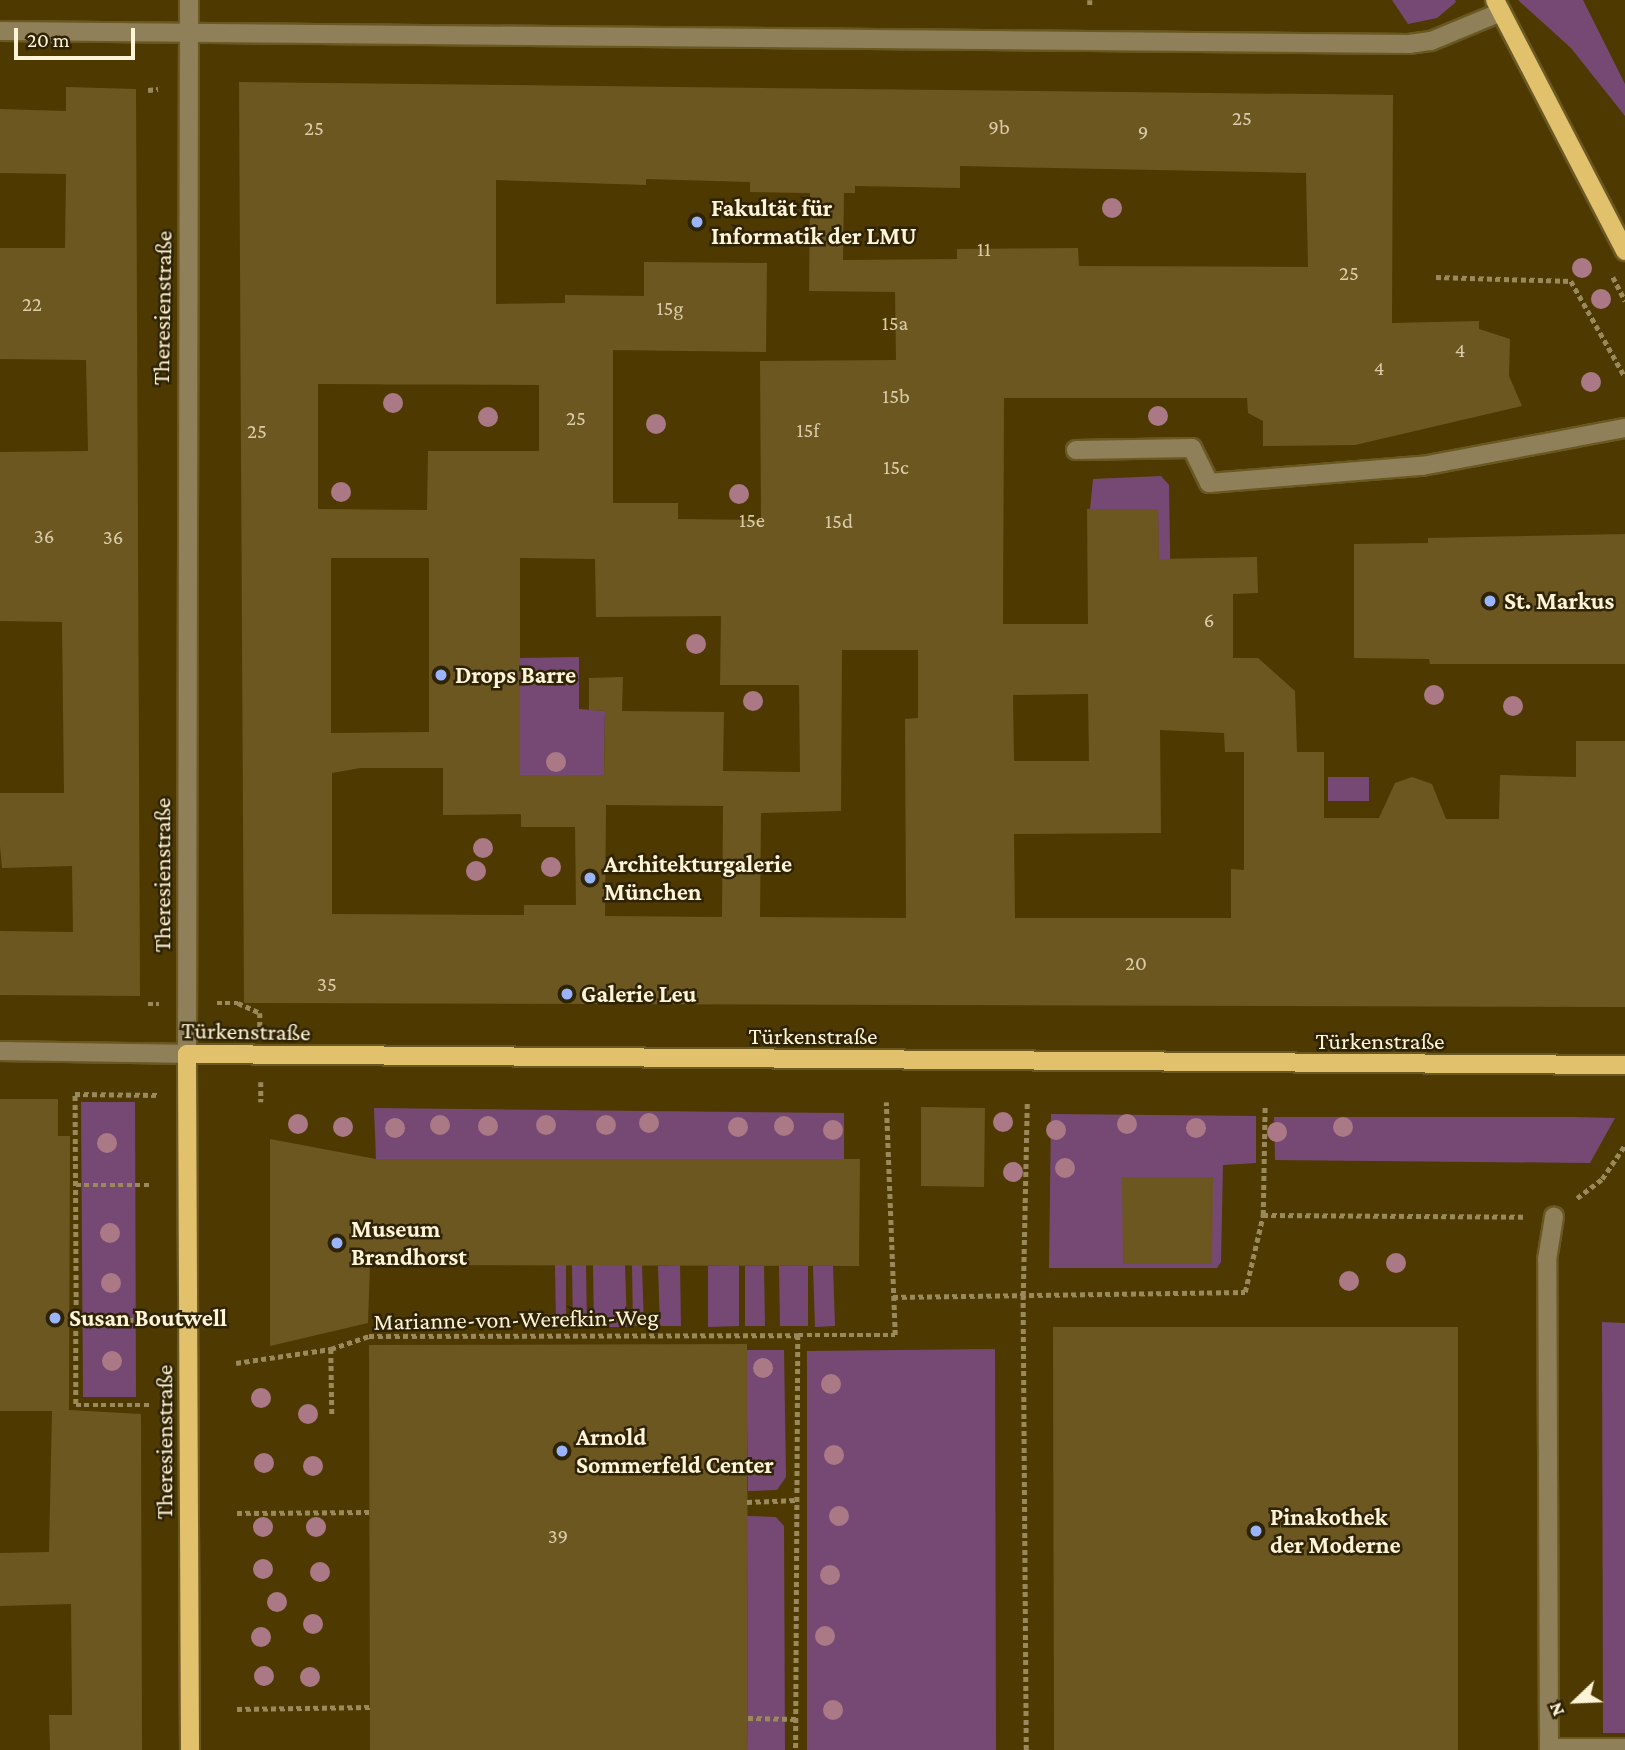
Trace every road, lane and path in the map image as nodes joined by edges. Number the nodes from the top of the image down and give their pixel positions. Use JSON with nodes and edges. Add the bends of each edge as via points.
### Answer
{"nodes":[{"id":1,"x":189,"y":0,"type":"edge"},
{"id":2,"x":1090,"y":0,"type":"edge"},
{"id":3,"x":1497,"y":6,"type":"edge"},
{"id":4,"x":1090,"y":8,"type":"dead end"},
{"id":5,"x":0,"y":31,"type":"edge"},
{"id":6,"x":188,"y":31,"type":"junction"},
{"id":7,"x":158,"y":89,"type":"dead end"},
{"id":8,"x":148,"y":90,"type":"dead end"},
{"id":9,"x":1625,"y":251,"type":"edge"},
{"id":10,"x":1436,"y":277,"type":"dead end"},
{"id":11,"x":1625,"y":377,"type":"edge"},
{"id":12,"x":1625,"y":428,"type":"edge"},
{"id":13,"x":1076,"y":450,"type":"dead end"},
{"id":14,"x":0,"y":1051,"type":"edge"},
{"id":15,"x":187,"y":1054,"type":"junction"},
{"id":16,"x":1625,"y":1065,"type":"edge"},
{"id":17,"x":886,"y":1102,"type":"dead end"},
{"id":18,"x":1027,"y":1103,"type":"dead end"},
{"id":19,"x":164,"y":1104,"type":"dead end"},
{"id":20,"x":1265,"y":1105,"type":"dead end"},
{"id":21,"x":1625,"y":1144,"type":"edge"},
{"id":22,"x":1602,"y":1179,"type":"dead end"},
{"id":23,"x":76,"y":1185,"type":"junction"},
{"id":24,"x":149,"y":1185,"type":"dead end"},
{"id":25,"x":1264,"y":1216,"type":"junction"},
{"id":26,"x":1554,"y":1217,"type":"joint"},
{"id":27,"x":1023,"y":1296,"type":"junction"},
{"id":28,"x":893,"y":1297,"type":"junction"},
{"id":29,"x":150,"y":1320,"type":"dead end"},
{"id":30,"x":76,"y":1322,"type":"junction"},
{"id":31,"x":798,"y":1335,"type":"junction"},
{"id":32,"x":331,"y":1349,"type":"junction"},
{"id":33,"x":236,"y":1363,"type":"dead end"},
{"id":34,"x":151,"y":1405,"type":"dead end"},
{"id":35,"x":332,"y":1414,"type":"dead end"},
{"id":36,"x":796,"y":1500,"type":"junction"},
{"id":37,"x":747,"y":1502,"type":"dead end"},
{"id":38,"x":369,"y":1512,"type":"dead end"},
{"id":39,"x":237,"y":1513,"type":"dead end"},
{"id":40,"x":370,"y":1707,"type":"dead end"},
{"id":41,"x":237,"y":1709,"type":"dead end"},
{"id":42,"x":748,"y":1718,"type":"dead end"},
{"id":43,"x":796,"y":1719,"type":"junction"},
{"id":44,"x":1625,"y":1748,"type":"edge"},
{"id":45,"x":1549,"y":1749,"type":"edge"},
{"id":46,"x":190,"y":1750,"type":"edge"},
{"id":47,"x":796,"y":1750,"type":"edge"},
{"id":48,"x":1026,"y":1750,"type":"edge"}],
"edges":[{"from":1,"to":6,"type":"street","name":"Theresienstraße"},
{"from":2,"to":4,"type":"path"},
{"from":3,"to":6,"type":"street","via":[[1431,41],[1409,44]]},
{"from":3,"to":9,"type":"main road"},
{"from":5,"to":6,"type":"street"},
{"from":6,"to":15,"type":"street","name":"Theresienstraße"},
{"from":7,"to":8,"type":"path"},
{"from":10,"to":11,"type":"path","via":[[1571,281]]},
{"from":12,"to":13,"type":"street","via":[[1422,466],[1209,482],[1192,448]]},
{"from":14,"to":15,"type":"street","name":"Türkenstraße"},
{"from":15,"to":16,"type":"main road","name":"Türkenstraße"},
{"from":15,"to":46,"type":"main road","name":"Theresienstraße"},
{"from":17,"to":28,"type":"path","name":"Marianne-von-Werefkin-Weg"},
{"from":18,"to":27,"type":"path"},
{"from":19,"to":23,"type":"path","via":[[164,1096],[149,1093],[75,1094]]},
{"from":20,"to":25,"type":"path"},
{"from":21,"to":22,"type":"path"},
{"from":23,"to":24,"type":"path"},
{"from":23,"to":30,"type":"path"},
{"from":25,"to":26,"type":"path"},
{"from":25,"to":27,"type":"path","via":[[1245,1292]]},
{"from":26,"to":45,"type":"street","via":[[1547,1260]]},
{"from":27,"to":28,"type":"path"},
{"from":27,"to":48,"type":"path"},
{"from":28,"to":31,"type":"path","name":"Marianne-von-Werefkin-Weg","via":[[895,1335]]},
{"from":29,"to":30,"type":"path"},
{"from":30,"to":34,"type":"path","via":[[76,1405]]},
{"from":31,"to":32,"type":"path","name":"Marianne-von-Werefkin-Weg","via":[[369,1335]]},
{"from":31,"to":36,"type":"path"},
{"from":32,"to":33,"type":"path","name":"Marianne-von-Werefkin-Weg"},
{"from":32,"to":35,"type":"path"},
{"from":36,"to":37,"type":"path"},
{"from":36,"to":43,"type":"path"},
{"from":38,"to":39,"type":"path"},
{"from":40,"to":41,"type":"path"},
{"from":42,"to":43,"type":"path"},
{"from":43,"to":47,"type":"path"},
{"from":44,"to":45,"type":"street"}]}
